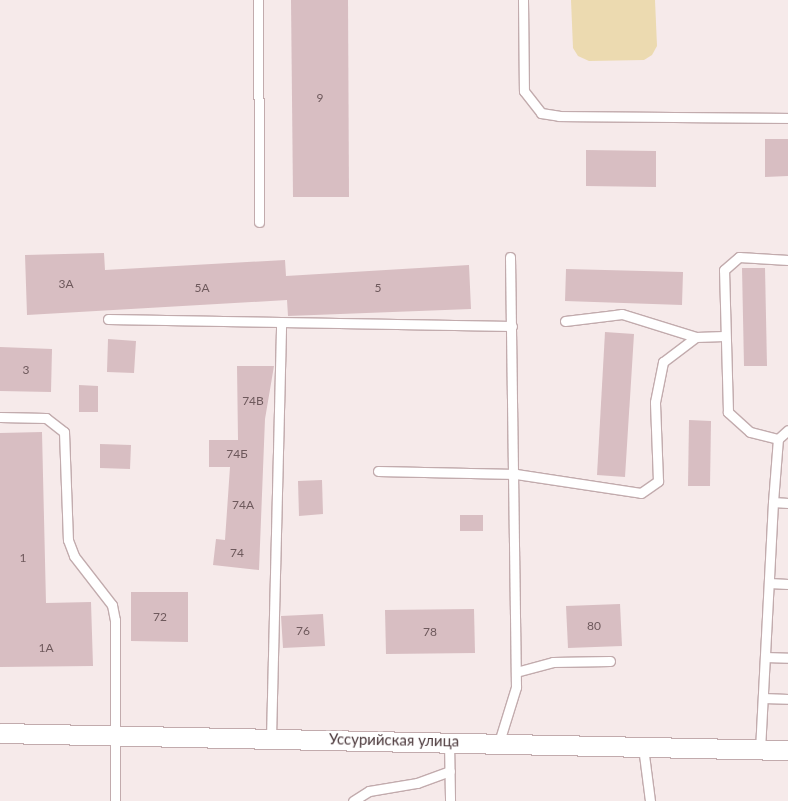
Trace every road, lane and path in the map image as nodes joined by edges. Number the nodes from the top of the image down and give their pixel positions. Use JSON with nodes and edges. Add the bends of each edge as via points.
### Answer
{"nodes":[{"id":1,"x":258,"y":0,"type":"edge"},
{"id":2,"x":523,"y":0,"type":"edge"},
{"id":3,"x":788,"y":118,"type":"edge"},
{"id":4,"x":259,"y":222,"type":"dead end"},
{"id":5,"x":510,"y":257,"type":"dead end"},
{"id":6,"x":788,"y":260,"type":"edge"},
{"id":7,"x":108,"y":319,"type":"dead end"},
{"id":8,"x":565,"y":321,"type":"dead end"},
{"id":9,"x":281,"y":322,"type":"junction"},
{"id":10,"x":512,"y":326,"type":"junction"},
{"id":11,"x":724,"y":336,"type":"junction"},
{"id":12,"x":696,"y":337,"type":"junction"},
{"id":13,"x":0,"y":417,"type":"edge"},
{"id":14,"x":788,"y":430,"type":"edge"},
{"id":15,"x":778,"y":439,"type":"junction"},
{"id":16,"x":378,"y":471,"type":"dead end"},
{"id":17,"x":516,"y":474,"type":"junction"},
{"id":18,"x":773,"y":502,"type":"junction"},
{"id":19,"x":788,"y":502,"type":"edge"},
{"id":20,"x":769,"y":583,"type":"junction"},
{"id":21,"x":788,"y":584,"type":"edge"},
{"id":22,"x":765,"y":657,"type":"junction"},
{"id":23,"x":788,"y":658,"type":"edge"},
{"id":24,"x":610,"y":662,"type":"dead end"},
{"id":25,"x":516,"y":672,"type":"junction"},
{"id":26,"x":763,"y":698,"type":"junction"},
{"id":27,"x":788,"y":699,"type":"edge"},
{"id":28,"x":0,"y":733,"type":"edge"},
{"id":29,"x":114,"y":736,"type":"junction"},
{"id":30,"x":271,"y":738,"type":"junction"},
{"id":31,"x":449,"y":741,"type":"junction"},
{"id":32,"x":499,"y":742,"type":"junction"},
{"id":33,"x":642,"y":747,"type":"junction"},
{"id":34,"x":760,"y":750,"type":"junction"},
{"id":35,"x":788,"y":750,"type":"edge"},
{"id":36,"x":450,"y":771,"type":"junction"},
{"id":37,"x":115,"y":801,"type":"edge"},
{"id":38,"x":353,"y":801,"type":"edge"},
{"id":39,"x":450,"y":801,"type":"edge"},
{"id":40,"x":650,"y":801,"type":"edge"}],
"edges":[{"from":1,"to":4,"type":"lane"},
{"from":2,"to":3,"type":"lane","via":[[524,91],[541,113],[558,116]]},
{"from":5,"to":10,"type":"lane"},
{"from":6,"to":11,"type":"lane","via":[[739,258],[730,262],[724,270]]},
{"from":7,"to":9,"type":"lane"},
{"from":8,"to":12,"type":"lane","via":[[622,314]]},
{"from":9,"to":10,"type":"lane"},
{"from":9,"to":30,"type":"lane"},
{"from":10,"to":17,"type":"lane"},
{"from":11,"to":12,"type":"lane"},
{"from":11,"to":15,"type":"lane","via":[[728,412],[750,432]]},
{"from":12,"to":17,"type":"lane","via":[[677,348],[659,370],[655,402],[660,470],[652,489],[628,493]]},
{"from":13,"to":29,"type":"lane","via":[[46,418],[64,432],[68,540],[74,556],[112,605],[115,620]]},
{"from":14,"to":15,"type":"lane"},
{"from":15,"to":18,"type":"lane"},
{"from":16,"to":17,"type":"lane"},
{"from":17,"to":25,"type":"lane"},
{"from":18,"to":19,"type":"lane"},
{"from":18,"to":20,"type":"lane"},
{"from":20,"to":21,"type":"lane"},
{"from":20,"to":22,"type":"lane"},
{"from":22,"to":23,"type":"lane"},
{"from":22,"to":26,"type":"lane"},
{"from":24,"to":25,"type":"lane","via":[[553,662]]},
{"from":25,"to":32,"type":"lane","via":[[514,702]]},
{"from":26,"to":27,"type":"lane"},
{"from":26,"to":34,"type":"lane"},
{"from":28,"to":29,"type":"street","name":"Уссурийская улица"},
{"from":29,"to":30,"type":"street","name":"Уссурийская улица"},
{"from":29,"to":37,"type":"lane"},
{"from":30,"to":31,"type":"street","name":"Уссурийская улица"},
{"from":31,"to":32,"type":"street","name":"Уссурийская улица"},
{"from":31,"to":36,"type":"lane"},
{"from":32,"to":33,"type":"street","name":"Уссурийская улица"},
{"from":33,"to":34,"type":"street","name":"Уссурийская улица"},
{"from":33,"to":40,"type":"lane"},
{"from":34,"to":35,"type":"street","name":"Уссурийская улица"},
{"from":36,"to":38,"type":"lane","via":[[417,783],[368,791]]},
{"from":36,"to":39,"type":"lane"}]}
